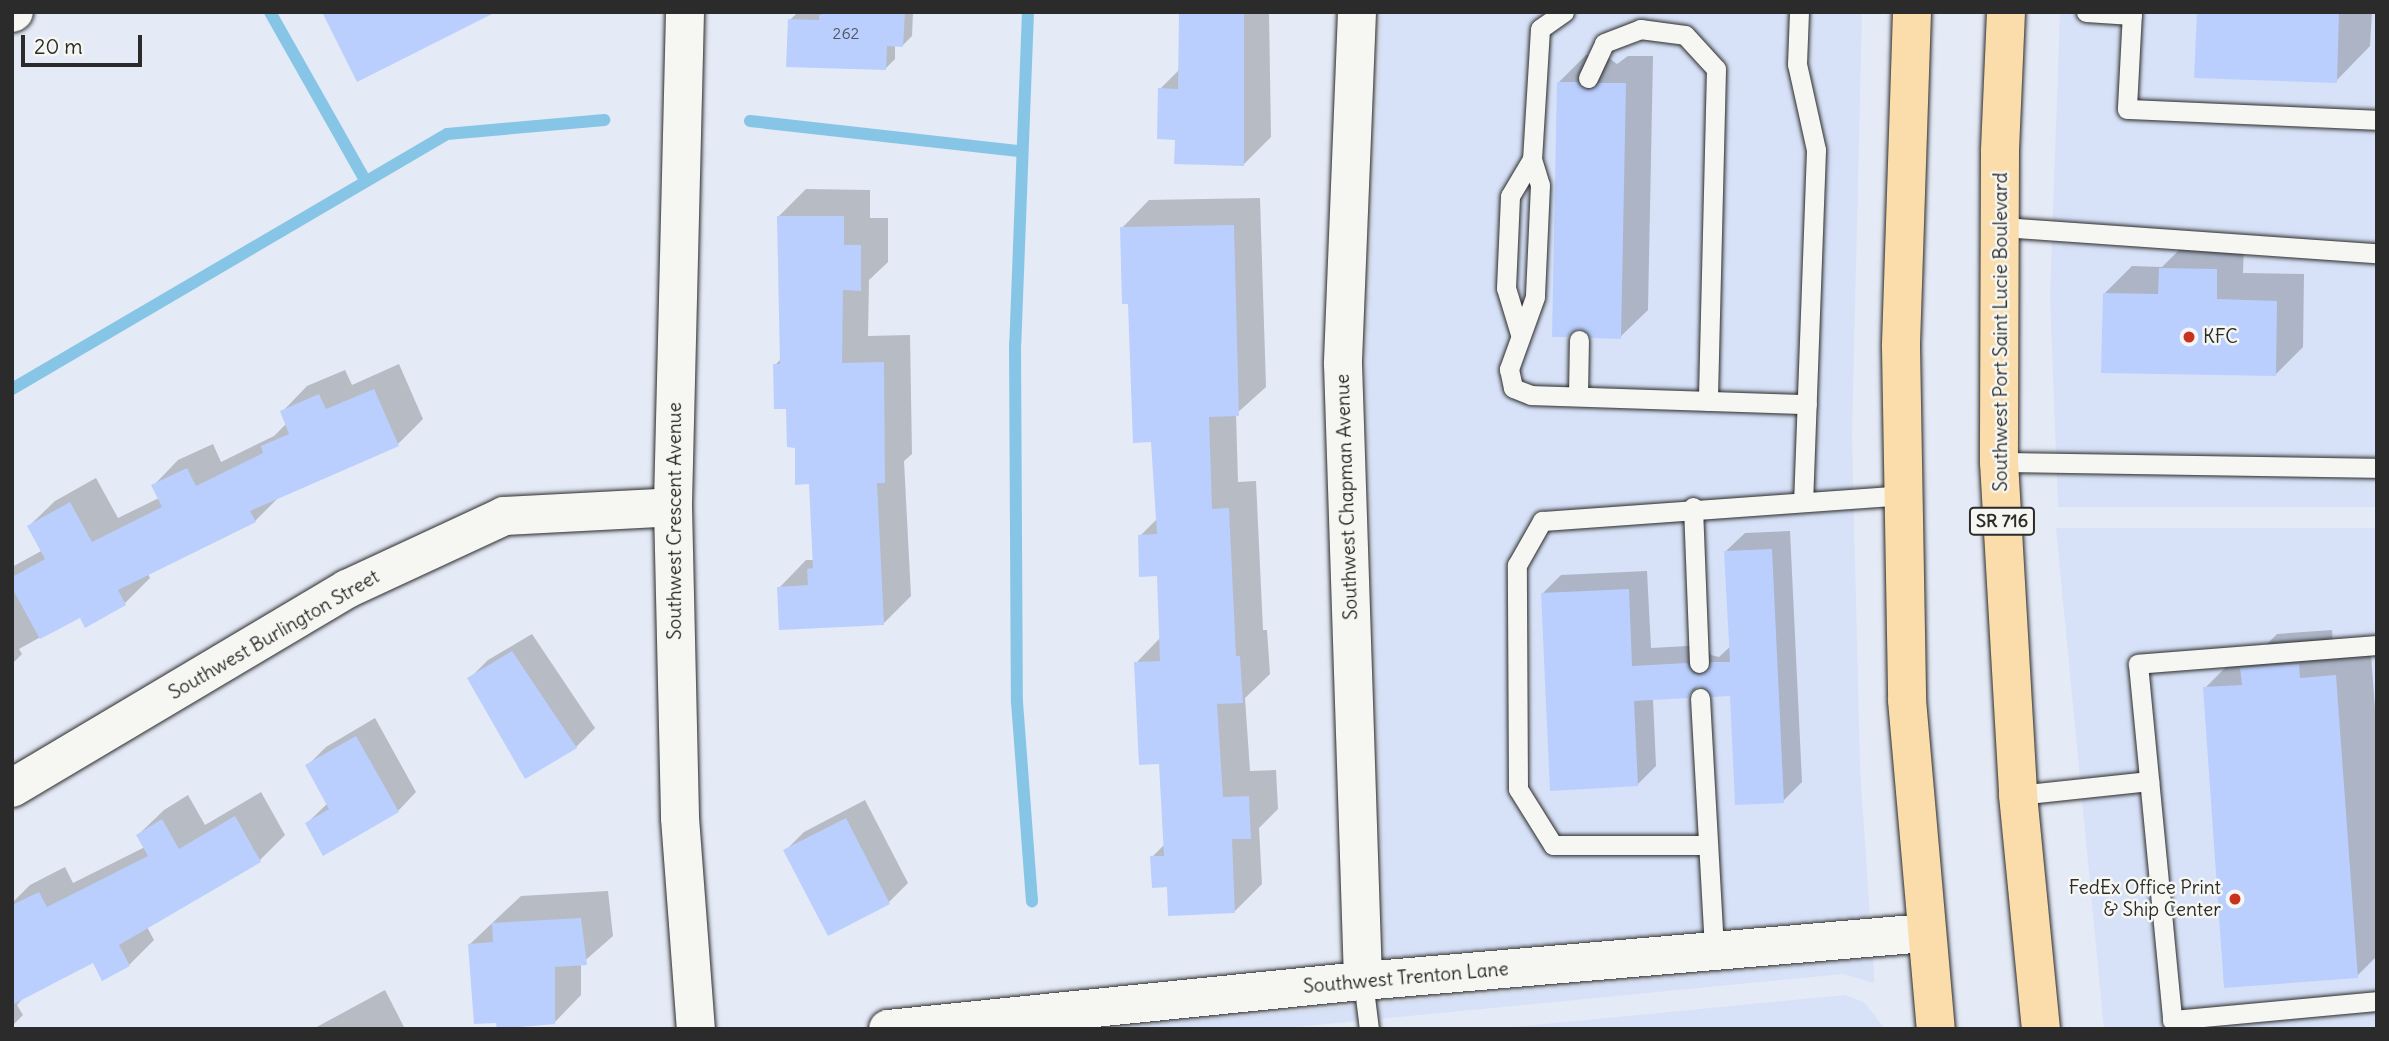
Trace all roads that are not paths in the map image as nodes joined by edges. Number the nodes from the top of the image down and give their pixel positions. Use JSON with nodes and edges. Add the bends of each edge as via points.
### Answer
{"nodes":[{"id":1,"x":685,"y":12,"type":"edge"},
{"id":2,"x":1357,"y":12,"type":"edge"},
{"id":3,"x":1564,"y":12,"type":"edge"},
{"id":4,"x":1799,"y":12,"type":"edge"},
{"id":5,"x":1912,"y":12,"type":"edge"},
{"id":6,"x":2006,"y":12,"type":"edge"},
{"id":7,"x":2086,"y":12,"type":"edge"},
{"id":8,"x":2132,"y":14,"type":"edge"},
{"id":9,"x":1588,"y":78,"type":"dead end"},
{"id":10,"x":2377,"y":120,"type":"edge"},
{"id":11,"x":1532,"y":159,"type":"junction"},
{"id":12,"x":2001,"y":227,"type":"junction"},
{"id":13,"x":2377,"y":253,"type":"edge"},
{"id":14,"x":1520,"y":334,"type":"junction"},
{"id":15,"x":1579,"y":340,"type":"dead end"},
{"id":16,"x":1578,"y":395,"type":"junction"},
{"id":17,"x":1708,"y":401,"type":"junction"},
{"id":18,"x":1807,"y":404,"type":"junction"},
{"id":19,"x":1999,"y":463,"type":"junction"},
{"id":20,"x":2377,"y":468,"type":"edge"},
{"id":21,"x":1903,"y":495,"type":"junction"},
{"id":22,"x":1803,"y":501,"type":"junction"},
{"id":23,"x":673,"y":507,"type":"junction"},
{"id":24,"x":1693,"y":507,"type":"junction"},
{"id":25,"x":2377,"y":645,"type":"edge"},
{"id":26,"x":1699,"y":663,"type":"dead end"},
{"id":27,"x":1700,"y":698,"type":"dead end"},
{"id":28,"x":2149,"y":781,"type":"junction"},
{"id":29,"x":12,"y":788,"type":"edge"},
{"id":30,"x":2018,"y":795,"type":"junction"},
{"id":31,"x":1707,"y":845,"type":"junction"},
{"id":32,"x":1925,"y":933,"type":"junction"},
{"id":33,"x":1714,"y":951,"type":"junction"},
{"id":34,"x":1363,"y":981,"type":"junction"},
{"id":35,"x":2377,"y":1001,"type":"edge"},
{"id":36,"x":696,"y":1029,"type":"edge"},
{"id":37,"x":888,"y":1029,"type":"edge"},
{"id":38,"x":1369,"y":1029,"type":"edge"},
{"id":39,"x":1936,"y":1029,"type":"edge"},
{"id":40,"x":2041,"y":1029,"type":"edge"}],
"edges":[{"from":1,"to":23,"type":"street","name":"Southwest Crescent Avenue"},
{"from":2,"to":34,"type":"street","name":"Southwest Chapman Avenue","via":[[1343,363]]},
{"from":3,"to":11,"type":"lane","via":[[1540,29]]},
{"from":4,"to":18,"type":"lane","via":[[1797,64],[1816,150]]},
{"from":5,"to":21,"type":"main road","via":[[1901,347]]},
{"from":6,"to":12,"type":"main road","name":"Southwest Port Saint Lucie Boulevard","number":"SR 716"},
{"from":7,"to":8,"type":"lane"},
{"from":8,"to":10,"type":"lane","via":[[2127,109]]},
{"from":9,"to":17,"type":"lane","via":[[1604,43],[1640,29],[1685,35],[1716,69]]},
{"from":11,"to":14,"type":"lane","via":[[1540,185],[1535,297]]},
{"from":11,"to":14,"type":"lane","via":[[1510,196],[1506,288]]},
{"from":12,"to":13,"type":"lane"},
{"from":12,"to":19,"type":"main road","name":"Southwest Port Saint Lucie Boulevard","number":"SR 716"},
{"from":14,"to":16,"type":"lane","via":[[1509,369],[1513,388],[1531,395]]},
{"from":15,"to":16,"type":"lane"},
{"from":16,"to":17,"type":"lane"},
{"from":17,"to":18,"type":"lane"},
{"from":18,"to":22,"type":"lane"},
{"from":19,"to":20,"type":"lane"},
{"from":19,"to":30,"type":"main road","name":"Southwest Port Saint Lucie Boulevard","number":"SR 716"},
{"from":21,"to":22,"type":"lane"},
{"from":21,"to":32,"type":"main road","via":[[1907,700]]},
{"from":22,"to":24,"type":"lane"},
{"from":23,"to":29,"type":"street","name":"Southwest Burlington Street","via":[[504,516],[347,589]]},
{"from":23,"to":36,"type":"street","name":"Southwest Crescent Avenue","via":[[680,818]]},
{"from":24,"to":26,"type":"lane"},
{"from":24,"to":31,"type":"lane","via":[[1542,521],[1517,565],[1518,789],[1553,845]]},
{"from":25,"to":28,"type":"lane","via":[[2138,664]]},
{"from":27,"to":31,"type":"lane"},
{"from":28,"to":30,"type":"lane"},
{"from":28,"to":35,"type":"lane","via":[[2172,1020]]},
{"from":30,"to":40,"type":"main road","name":"Southwest Port Saint Lucie Boulevard","number":"SR 716"},
{"from":31,"to":33,"type":"lane"},
{"from":32,"to":33,"type":"street","name":"Southwest Trenton Lane"},
{"from":32,"to":39,"type":"main road"},
{"from":33,"to":34,"type":"street","name":"Southwest Trenton Lane"},
{"from":34,"to":37,"type":"street","name":"Southwest Trenton Lane"},
{"from":34,"to":38,"type":"lane"}]}
